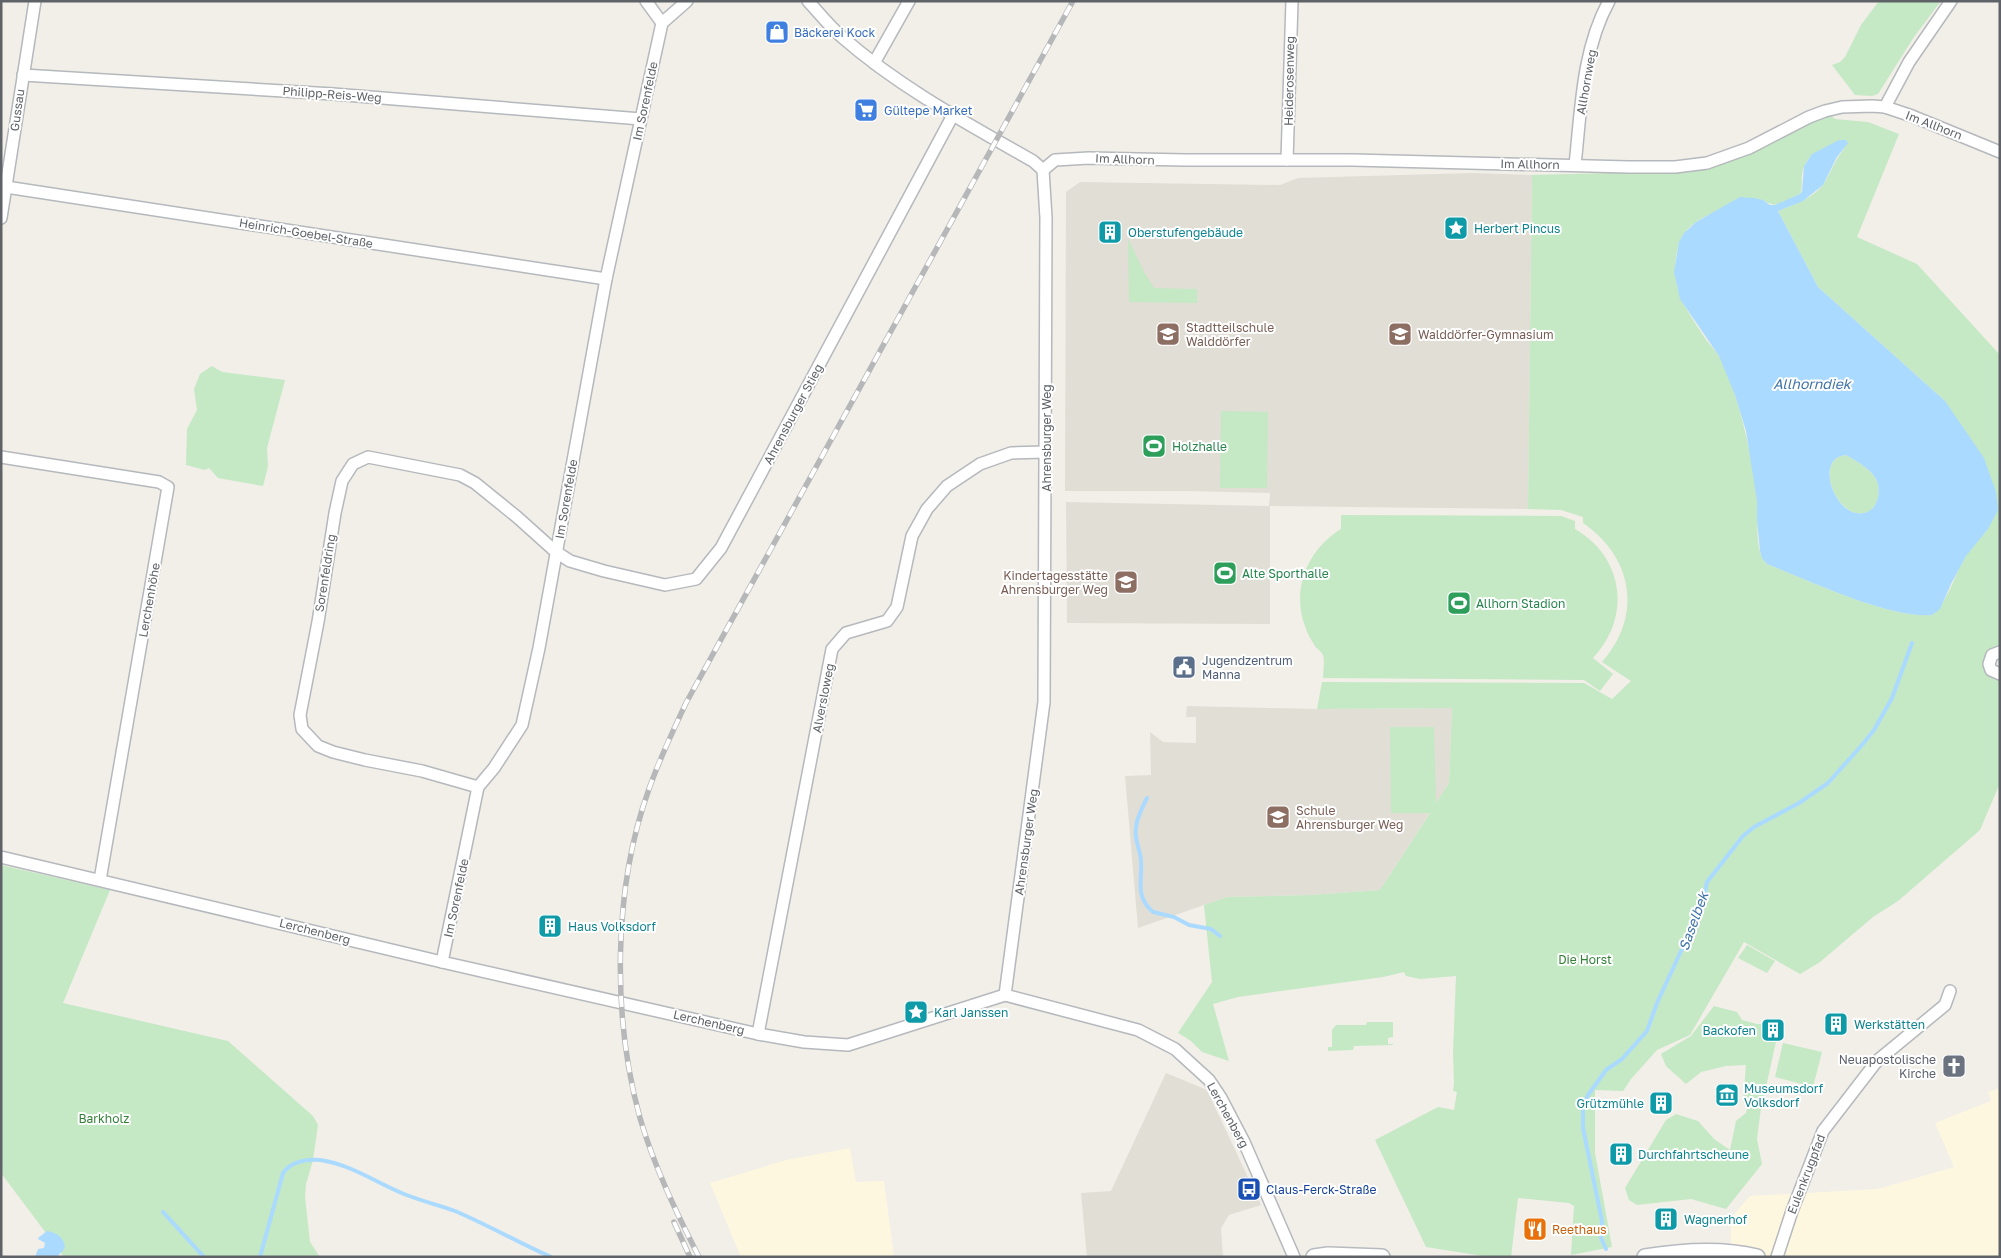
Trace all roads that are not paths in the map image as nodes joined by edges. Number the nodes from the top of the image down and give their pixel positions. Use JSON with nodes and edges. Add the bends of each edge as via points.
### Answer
{"nodes":[{"id":1,"x":35,"y":1,"type":"edge"},
{"id":2,"x":646,"y":1,"type":"edge"},
{"id":3,"x":687,"y":1,"type":"edge"},
{"id":4,"x":808,"y":1,"type":"edge"},
{"id":5,"x":909,"y":1,"type":"edge"},
{"id":6,"x":1292,"y":1,"type":"edge"},
{"id":7,"x":1609,"y":1,"type":"edge"},
{"id":8,"x":1951,"y":1,"type":"edge"},
{"id":9,"x":662,"y":23,"type":"junction"},
{"id":10,"x":874,"y":63,"type":"junction"},
{"id":11,"x":22,"y":75,"type":"junction"},
{"id":12,"x":1885,"y":107,"type":"junction"},
{"id":13,"x":953,"y":115,"type":"junction"},
{"id":14,"x":641,"y":119,"type":"junction"},
{"id":15,"x":2000,"y":152,"type":"edge"},
{"id":16,"x":1287,"y":160,"type":"junction"},
{"id":17,"x":1575,"y":165,"type":"junction"},
{"id":18,"x":1043,"y":170,"type":"junction"},
{"id":19,"x":6,"y":187,"type":"junction"},
{"id":20,"x":2,"y":202,"type":"edge"},
{"id":21,"x":1,"y":218,"type":"edge"},
{"id":22,"x":606,"y":280,"type":"junction"},
{"id":23,"x":1046,"y":452,"type":"junction"},
{"id":24,"x":1,"y":457,"type":"edge"},
{"id":25,"x":556,"y":552,"type":"junction"},
{"id":26,"x":2000,"y":652,"type":"edge"},
{"id":27,"x":2000,"y":674,"type":"edge"},
{"id":28,"x":478,"y":787,"type":"junction"},
{"id":29,"x":1,"y":857,"type":"edge"},
{"id":30,"x":100,"y":880,"type":"junction"},
{"id":31,"x":442,"y":962,"type":"junction"},
{"id":32,"x":1950,"y":991,"type":"dead end"},
{"id":33,"x":1005,"y":996,"type":"junction"},
{"id":34,"x":758,"y":1034,"type":"junction"},
{"id":35,"x":1733,"y":1255,"type":"edge"},
{"id":36,"x":1294,"y":1257,"type":"edge"},
{"id":37,"x":1314,"y":1257,"type":"edge"},
{"id":38,"x":1382,"y":1257,"type":"edge"},
{"id":39,"x":1645,"y":1257,"type":"edge"},
{"id":40,"x":1756,"y":1257,"type":"edge"},
{"id":41,"x":1777,"y":1257,"type":"edge"}],
"edges":[{"from":1,"to":11,"type":"street","name":"Gussau"},
{"from":2,"to":9,"type":"street"},
{"from":3,"to":9,"type":"street"},
{"from":4,"to":10,"type":"street","via":[[840,36]]},
{"from":5,"to":10,"type":"street"},
{"from":6,"to":16,"type":"street","name":"Heiderosenweg"},
{"from":7,"to":17,"type":"street","name":"Allhornweg","via":[[1595,35],[1584,82]]},
{"from":8,"to":12,"type":"street","via":[[1909,62]]},
{"from":9,"to":14,"type":"street","name":"Im Sorenfelde"},
{"from":10,"to":13,"type":"street"},
{"from":11,"to":14,"type":"street","name":"Philipp-Reis-Weg","via":[[333,94]]},
{"from":11,"to":19,"type":"street","name":"Gussau"},
{"from":12,"to":15,"type":"street","name":"Im Allhorn"},
{"from":12,"to":17,"type":"street","name":"Im Allhorn","via":[[1842,107],[1825,111],[1749,148],[1707,163],[1675,167]]},
{"from":13,"to":18,"type":"street"},
{"from":13,"to":25,"type":"street","name":"Ahrensburger Stieg","via":[[721,548],[696,579],[664,585],[570,561]]},
{"from":14,"to":22,"type":"street","name":"Im Sorenfelde"},
{"from":16,"to":17,"type":"street","name":"Im Allhorn"},
{"from":16,"to":18,"type":"street","name":"Im Allhorn","via":[[1089,158],[1055,160]]},
{"from":18,"to":23,"type":"street","name":"Ahrensburger Weg"},
{"from":19,"to":20,"type":"street","name":"Gussau"},
{"from":19,"to":22,"type":"street","name":"Heinrich-Goebel-Straße"},
{"from":20,"to":21,"type":"street","name":"Gussau"},
{"from":22,"to":25,"type":"street","name":"Im Sorenfelde"},
{"from":23,"to":33,"type":"street","name":"Ahrensburger Weg","via":[[1044,702]]},
{"from":23,"to":34,"type":"street","name":"Alversloweg","via":[[1012,453],[980,464],[946,486],[927,509],[912,536],[897,607],[887,620],[846,633],[832,649]]},
{"from":24,"to":30,"type":"street","name":"Lerchenhöhe","via":[[159,482],[168,487]]},
{"from":25,"to":28,"type":"street","name":"Im Sorenfelde","via":[[522,725]]},
{"from":25,"to":28,"type":"street","name":"Sorenfeldring","via":[[475,483],[460,475],[368,457],[353,464],[342,482],[300,715],[302,729],[318,746],[333,752]]},
{"from":26,"to":27,"type":"street","via":[[1992,655],[1989,664],[1991,670]]},
{"from":28,"to":31,"type":"street","name":"Im Sorenfelde"},
{"from":29,"to":30,"type":"street","name":"Lerchenberg"},
{"from":30,"to":31,"type":"street","name":"Lerchenberg"},
{"from":31,"to":34,"type":"street","name":"Lerchenberg"},
{"from":32,"to":41,"type":"street","name":"Eulenkrugpfad","via":[[1944,1005],[1877,1061],[1823,1131]]},
{"from":33,"to":34,"type":"street","name":"Lerchenberg","via":[[848,1045]]},
{"from":33,"to":36,"type":"street","name":"Lerchenberg","via":[[1138,1030],[1175,1049],[1209,1080],[1221,1098],[1244,1142]]},
{"from":35,"to":39,"type":"street","via":[[1685,1252]]},
{"from":35,"to":40,"type":"street"},
{"from":37,"to":38,"type":"street"}]}
